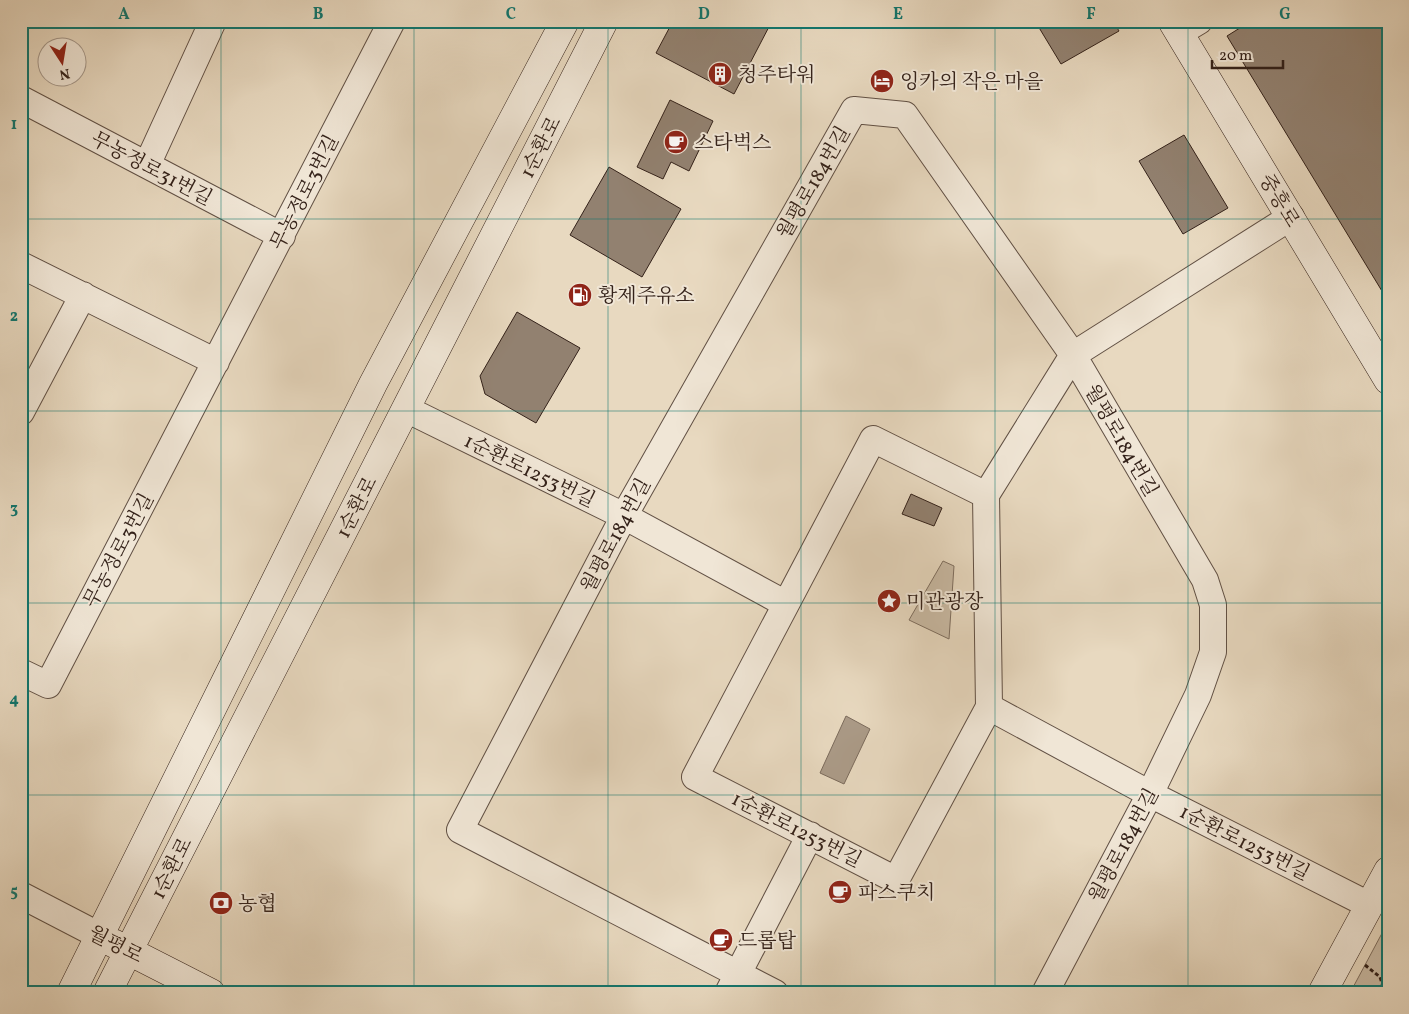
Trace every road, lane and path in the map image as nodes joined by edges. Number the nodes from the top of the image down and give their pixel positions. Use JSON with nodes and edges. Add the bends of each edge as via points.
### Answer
{"nodes":[{"id":1,"x":213,"y":21,"type":"edge"},
{"id":2,"x":392,"y":21,"type":"edge"},
{"id":3,"x":565,"y":21,"type":"edge"},
{"id":4,"x":604,"y":21,"type":"edge"},
{"id":5,"x":1183,"y":25,"type":"edge"},
{"id":6,"x":21,"y":99,"type":"edge"},
{"id":7,"x":147,"y":165,"type":"junction"},
{"id":8,"x":1291,"y":217,"type":"junction"},
{"id":9,"x":282,"y":236,"type":"junction"},
{"id":10,"x":21,"y":265,"type":"edge"},
{"id":11,"x":83,"y":295,"type":"junction"},
{"id":12,"x":1073,"y":356,"type":"junction"},
{"id":13,"x":216,"y":362,"type":"junction"},
{"id":14,"x":1388,"y":380,"type":"edge"},
{"id":15,"x":406,"y":409,"type":"junction"},
{"id":16,"x":21,"y":412,"type":"edge"},
{"id":17,"x":986,"y":495,"type":"junction"},
{"id":18,"x":624,"y":516,"type":"junction"},
{"id":19,"x":786,"y":604,"type":"junction"},
{"id":20,"x":21,"y":672,"type":"edge"},
{"id":21,"x":989,"y":706,"type":"junction"},
{"id":22,"x":1150,"y":794,"type":"junction"},
{"id":23,"x":810,"y":836,"type":"junction"},
{"id":24,"x":1388,"y":871,"type":"edge"},
{"id":25,"x":21,"y":895,"type":"edge"},
{"id":26,"x":1370,"y":905,"type":"junction"},
{"id":27,"x":100,"y":936,"type":"junction"},
{"id":28,"x":128,"y":951,"type":"junction"},
{"id":29,"x":1365,"y":965,"type":"dead end"},
{"id":30,"x":733,"y":983,"type":"edge"},
{"id":31,"x":71,"y":993,"type":"edge"},
{"id":32,"x":106,"y":993,"type":"edge"},
{"id":33,"x":211,"y":993,"type":"edge"},
{"id":34,"x":775,"y":993,"type":"edge"},
{"id":35,"x":1045,"y":993,"type":"edge"},
{"id":36,"x":1322,"y":993,"type":"edge"},
{"id":37,"x":1385,"y":993,"type":"edge"}],
"edges":[{"from":1,"to":7,"type":"street"},
{"from":2,"to":9,"type":"street","name":"무농정로3번길"},
{"from":3,"to":27,"type":"street","name":"1순환로","via":[[373,384]]},
{"from":4,"to":15,"type":"street","name":"1순환로"},
{"from":5,"to":8,"type":"street","name":"중흥로"},
{"from":6,"to":7,"type":"street","name":"무농정로31번길"},
{"from":7,"to":9,"type":"street","name":"무농정로31번길"},
{"from":8,"to":12,"type":"street"},
{"from":8,"to":14,"type":"street","name":"중흥로"},
{"from":9,"to":13,"type":"street","name":"무농정로3번길"},
{"from":10,"to":11,"type":"street"},
{"from":11,"to":13,"type":"street"},
{"from":11,"to":16,"type":"street"},
{"from":12,"to":17,"type":"street"},
{"from":12,"to":18,"type":"street","name":"월평로184번길","via":[[905,115],[854,110]]},
{"from":12,"to":22,"type":"street","name":"월평로184번길","via":[[1205,580],[1214,605],[1213,652],[1198,695]]},
{"from":13,"to":20,"type":"street","name":"무농정로3번길","via":[[48,685]]},
{"from":15,"to":18,"type":"street","name":"1순환로1253번길"},
{"from":15,"to":28,"type":"street","name":"1순환로"},
{"from":17,"to":19,"type":"street","name":"1순환로1253번길","via":[[873,439]]},
{"from":17,"to":21,"type":"street","name":"1순환로1253번길"},
{"from":18,"to":19,"type":"street","name":"1순환로1253번길"},
{"from":18,"to":30,"type":"street","name":"월평로184번길","via":[[460,830]]},
{"from":19,"to":23,"type":"street","name":"1순환로1253번길","via":[[695,777]]},
{"from":21,"to":22,"type":"street","name":"1순환로1253번길"},
{"from":21,"to":23,"type":"street","name":"1순환로1253번길","via":[[896,880]]},
{"from":22,"to":26,"type":"street","name":"1순환로1253번길"},
{"from":22,"to":35,"type":"street","name":"월평로184번길"},
{"from":23,"to":30,"type":"street"},
{"from":24,"to":26,"type":"street"},
{"from":25,"to":27,"type":"street","name":"월평로"},
{"from":26,"to":36,"type":"street"},
{"from":27,"to":28,"type":"street","name":"월평로"},
{"from":27,"to":31,"type":"street","name":"1순환로"},
{"from":28,"to":32,"type":"street","name":"1순환로"},
{"from":28,"to":33,"type":"street","name":"월평로"},
{"from":29,"to":37,"type":"path","via":[[1380,977]]},
{"from":30,"to":34,"type":"street","name":"월평로184번길"}]}
